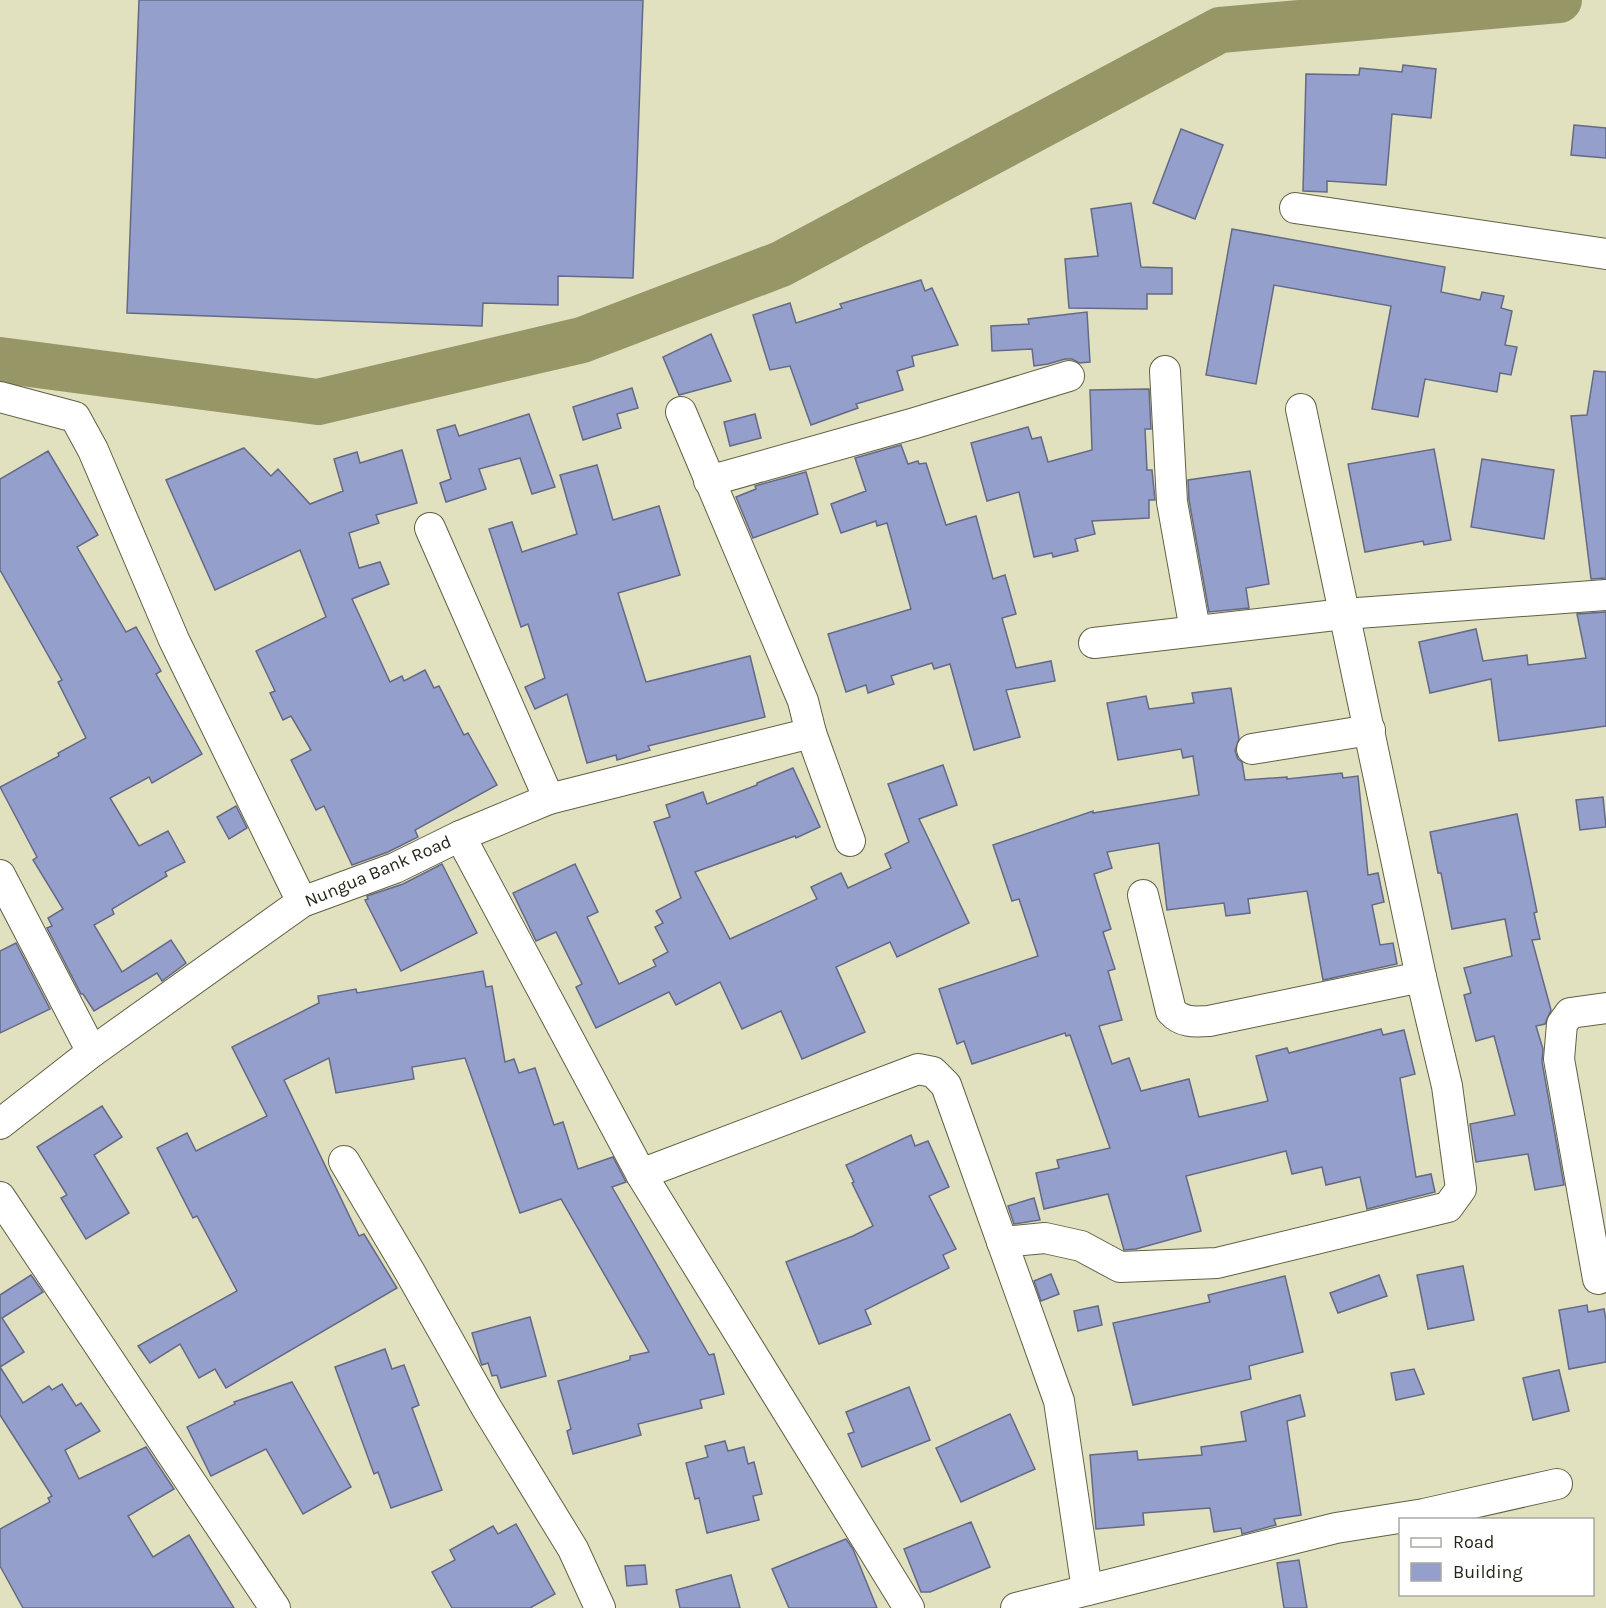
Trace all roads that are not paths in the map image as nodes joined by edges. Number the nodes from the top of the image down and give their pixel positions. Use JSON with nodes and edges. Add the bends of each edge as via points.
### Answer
{"nodes":[{"id":1,"x":1295,"y":208,"type":"dead end"},
{"id":2,"x":1606,"y":254,"type":"edge"},
{"id":3,"x":1165,"y":371,"type":"dead end"},
{"id":4,"x":1069,"y":376,"type":"dead end"},
{"id":5,"x":0,"y":397,"type":"edge"},
{"id":6,"x":1301,"y":409,"type":"dead end"},
{"id":7,"x":681,"y":412,"type":"dead end"},
{"id":8,"x":709,"y":482,"type":"junction"},
{"id":9,"x":430,"y":528,"type":"dead end"},
{"id":10,"x":1606,"y":595,"type":"edge"},
{"id":11,"x":1344,"y":614,"type":"junction"},
{"id":12,"x":1195,"y":630,"type":"junction"},
{"id":13,"x":1094,"y":643,"type":"dead end"},
{"id":14,"x":1370,"y":730,"type":"junction"},
{"id":15,"x":811,"y":733,"type":"junction"},
{"id":16,"x":1252,"y":749,"type":"dead end"},
{"id":17,"x":549,"y":799,"type":"junction"},
{"id":18,"x":460,"y":836,"type":"junction"},
{"id":19,"x":850,"y":841,"type":"dead end"},
{"id":20,"x":0,"y":876,"type":"edge"},
{"id":21,"x":1143,"y":895,"type":"dead end"},
{"id":22,"x":302,"y":902,"type":"junction"},
{"id":23,"x":1421,"y":977,"type":"junction"},
{"id":24,"x":1606,"y":1008,"type":"edge"},
{"id":25,"x":92,"y":1052,"type":"junction"},
{"id":26,"x":0,"y":1124,"type":"edge"},
{"id":27,"x":344,"y":1161,"type":"dead end"},
{"id":28,"x":642,"y":1174,"type":"junction"},
{"id":29,"x":0,"y":1197,"type":"edge"},
{"id":30,"x":1002,"y":1242,"type":"junction"},
{"id":31,"x":1598,"y":1279,"type":"dead end"},
{"id":32,"x":1557,"y":1484,"type":"dead end"},
{"id":33,"x":1087,"y":1590,"type":"junction"},
{"id":34,"x":275,"y":1608,"type":"edge"},
{"id":35,"x":600,"y":1608,"type":"edge"},
{"id":36,"x":909,"y":1608,"type":"edge"},
{"id":37,"x":1016,"y":1608,"type":"edge"}],
"edges":[{"from":1,"to":2,"type":"street"},
{"from":3,"to":12,"type":"street","via":[[1172,502]]},
{"from":4,"to":8,"type":"street"},
{"from":5,"to":22,"type":"street","via":[[75,417],[93,450],[174,640]]},
{"from":6,"to":11,"type":"street"},
{"from":7,"to":8,"type":"street"},
{"from":8,"to":15,"type":"street","via":[[803,702]]},
{"from":9,"to":17,"type":"street"},
{"from":10,"to":11,"type":"street"},
{"from":11,"to":12,"type":"street"},
{"from":11,"to":14,"type":"street"},
{"from":12,"to":13,"type":"street"},
{"from":14,"to":16,"type":"street"},
{"from":14,"to":23,"type":"street"},
{"from":15,"to":17,"type":"street","name":"Nungua Bank Road"},
{"from":15,"to":19,"type":"street"},
{"from":17,"to":18,"type":"street","name":"Nungua Bank Road"},
{"from":18,"to":22,"type":"street","name":"Nungua Bank Road","via":[[394,868]]},
{"from":18,"to":28,"type":"street"},
{"from":20,"to":25,"type":"street"},
{"from":21,"to":23,"type":"street","via":[[1171,1011],[1189,1022]]},
{"from":22,"to":25,"type":"street","name":"Nungua Bank Road"},
{"from":23,"to":30,"type":"street","via":[[1447,1086],[1461,1189],[1448,1207],[1218,1263],[1120,1268],[1081,1246],[1046,1238]]},
{"from":24,"to":31,"type":"street","via":[[1570,1013],[1562,1024],[1559,1059]]},
{"from":25,"to":26,"type":"street","name":"Nungua Bank Road"},
{"from":27,"to":35,"type":"street","via":[[573,1549]]},
{"from":28,"to":30,"type":"street","via":[[918,1069],[933,1072],[946,1085]]},
{"from":28,"to":36,"type":"street"},
{"from":29,"to":34,"type":"street"},
{"from":30,"to":33,"type":"street","via":[[1059,1401]]},
{"from":32,"to":33,"type":"street","via":[[1424,1514],[1336,1528]]},
{"from":33,"to":37,"type":"street"}]}
